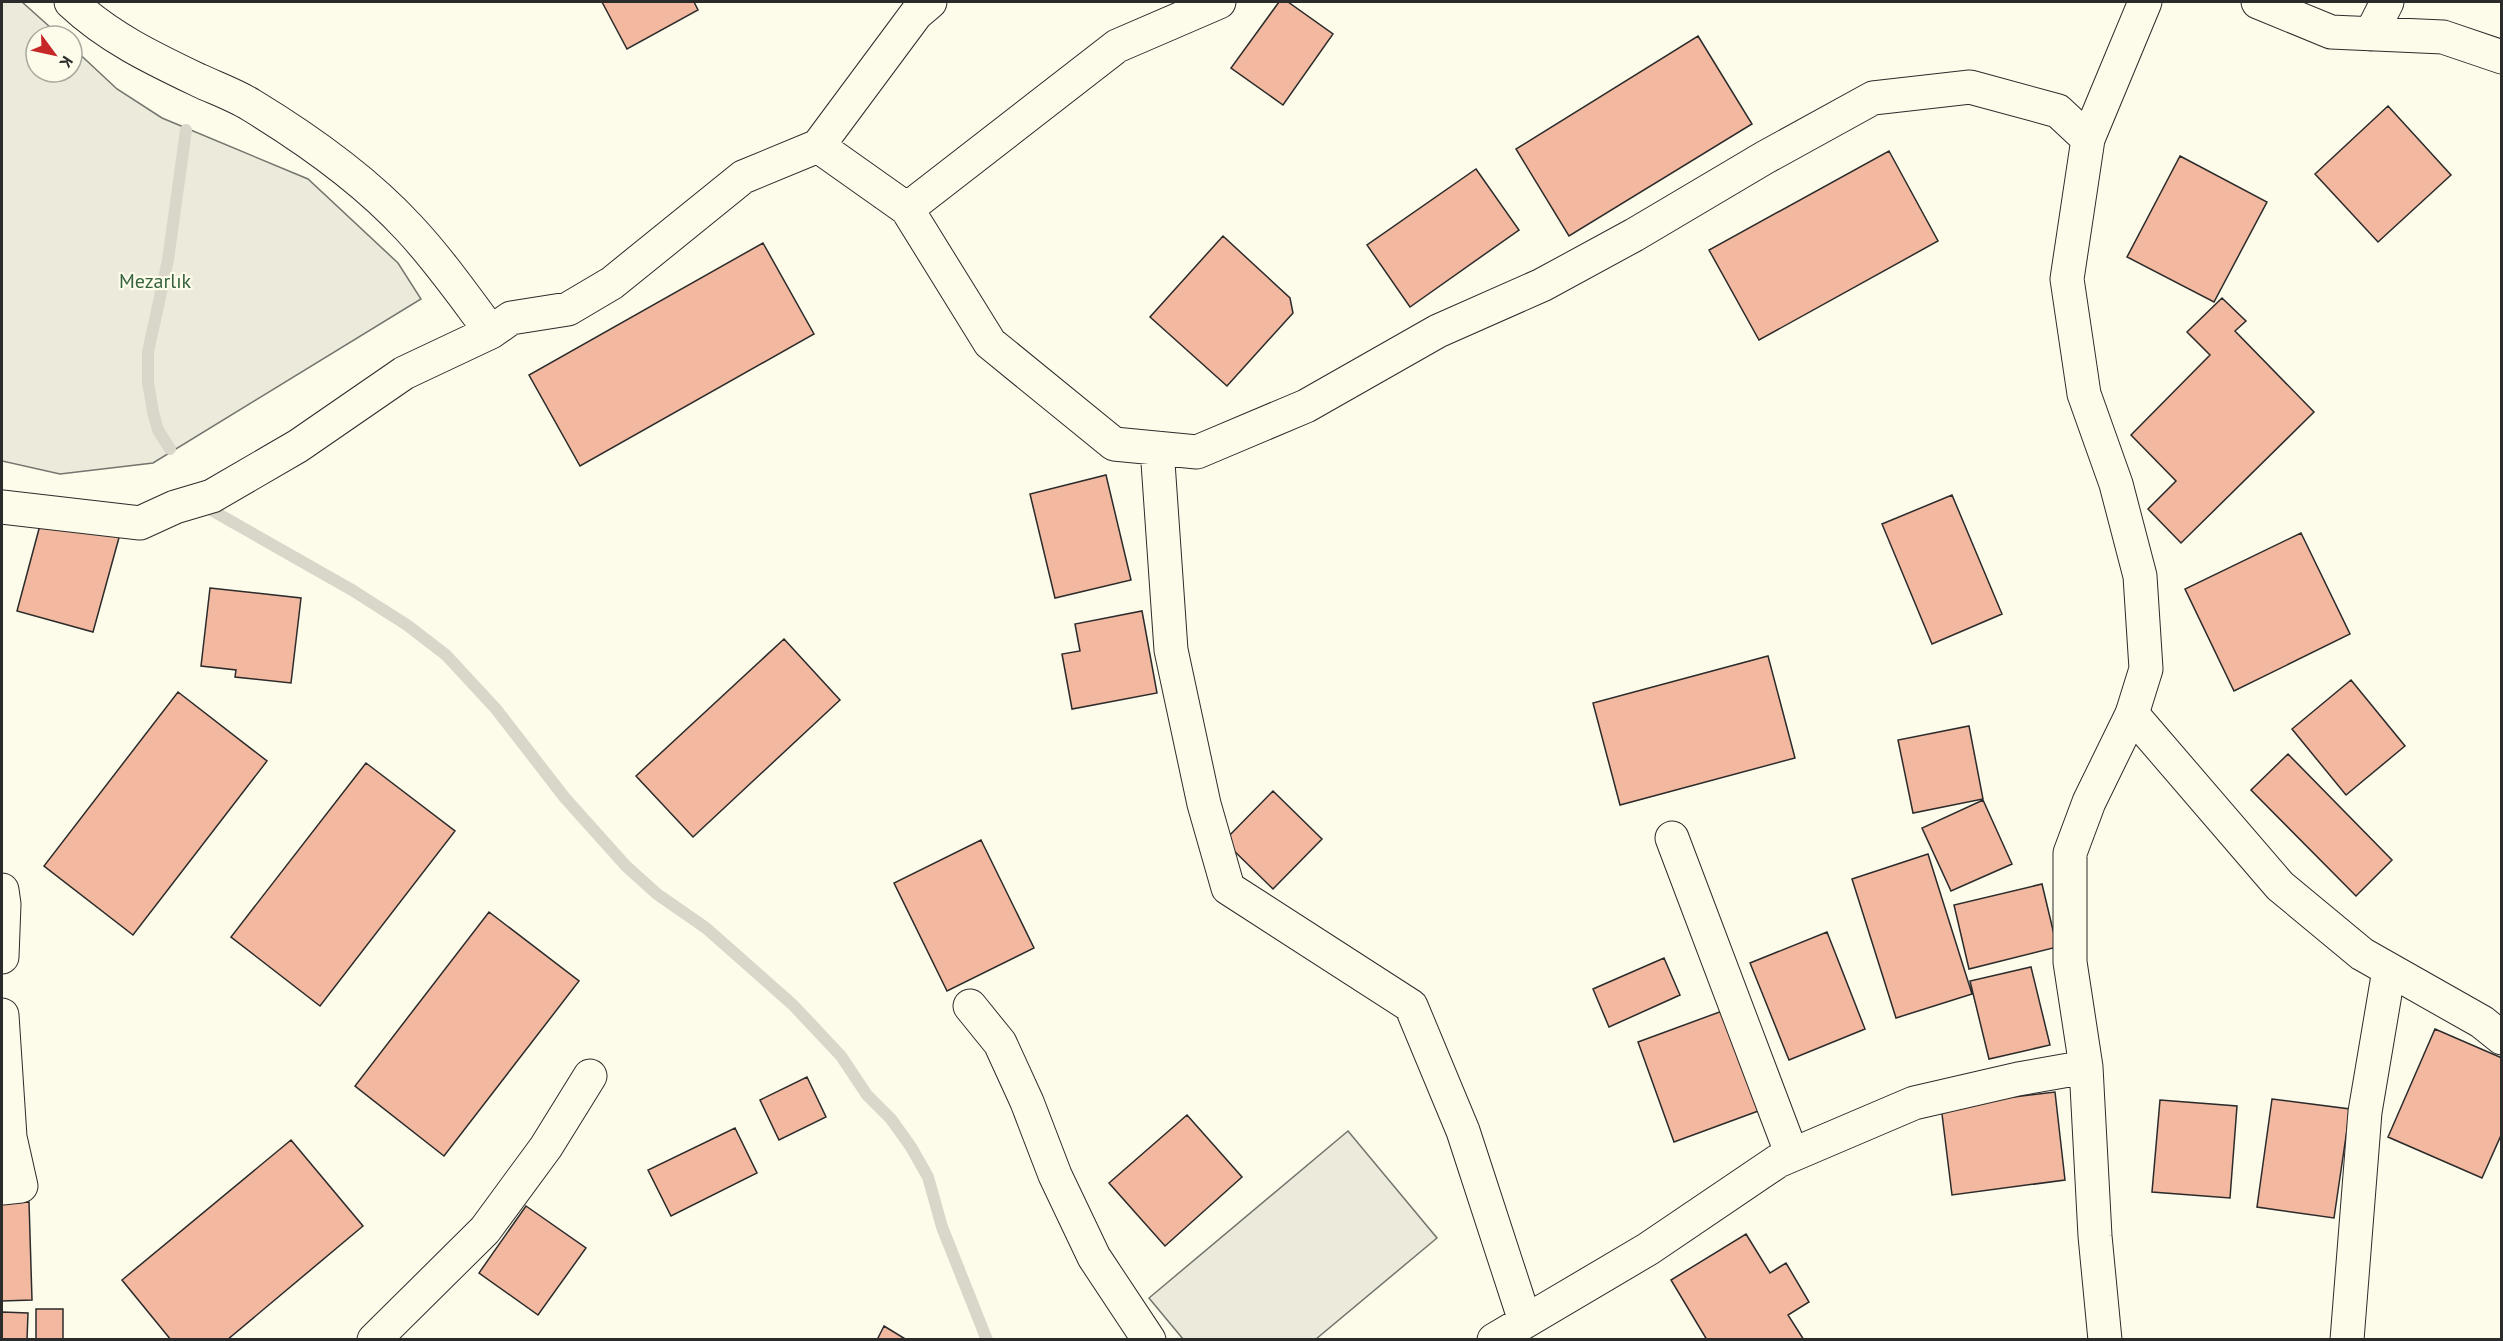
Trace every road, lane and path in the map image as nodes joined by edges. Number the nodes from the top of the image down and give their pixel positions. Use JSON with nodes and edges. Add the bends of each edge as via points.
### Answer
{"nodes":[{"id":1,"x":71,"y":2,"type":"edge"},
{"id":2,"x":930,"y":2,"type":"edge"},
{"id":3,"x":1219,"y":2,"type":"edge"},
{"id":4,"x":2145,"y":2,"type":"edge"},
{"id":5,"x":2258,"y":2,"type":"edge"},
{"id":6,"x":2387,"y":2,"type":"edge"},
{"id":7,"x":2371,"y":34,"type":"junction"},
{"id":8,"x":2502,"y":57,"type":"edge"},
{"id":9,"x":2088,"y":139,"type":"junction"},
{"id":10,"x":818,"y":146,"type":"junction"},
{"id":11,"x":907,"y":208,"type":"junction"},
{"id":12,"x":490,"y":332,"type":"junction"},
{"id":13,"x":1157,"y":448,"type":"junction"},
{"id":14,"x":2,"y":507,"type":"edge"},
{"id":15,"x":2132,"y":714,"type":"junction"},
{"id":16,"x":1672,"y":837,"type":"dead end"},
{"id":17,"x":2,"y":890,"type":"edge"},
{"id":18,"x":2,"y":957,"type":"edge"},
{"id":19,"x":2389,"y":970,"type":"junction"},
{"id":20,"x":970,"y":1006,"type":"dead end"},
{"id":21,"x":2,"y":1015,"type":"edge"},
{"id":22,"x":2502,"y":1038,"type":"edge"},
{"id":23,"x":2086,"y":1067,"type":"junction"},
{"id":24,"x":590,"y":1076,"type":"dead end"},
{"id":25,"x":1792,"y":1155,"type":"junction"},
{"id":26,"x":2,"y":1188,"type":"edge"},
{"id":27,"x":1525,"y":1321,"type":"junction"},
{"id":28,"x":374,"y":1340,"type":"edge"},
{"id":29,"x":1149,"y":1340,"type":"edge"},
{"id":30,"x":1494,"y":1340,"type":"edge"},
{"id":31,"x":2105,"y":1340,"type":"edge"},
{"id":32,"x":2347,"y":1340,"type":"edge"}],
"edges":[{"from":1,"to":12,"type":"street","via":[[122,42],[249,104],[312,144],[408,227]]},
{"from":2,"to":10,"type":"street","via":[[916,14]]},
{"from":3,"to":11,"type":"street","via":[[1116,46]]},
{"from":4,"to":9,"type":"street"},
{"from":5,"to":7,"type":"street","via":[[2331,32]]},
{"from":6,"to":7,"type":"street"},
{"from":7,"to":8,"type":"street","via":[[2443,37]]},
{"from":9,"to":13,"type":"street","via":[[2058,111],[1970,87],[1873,98],[1614,246],[1542,285],[1438,331],[1306,406],[1197,452]]},
{"from":9,"to":15,"type":"street","via":[[2067,279],[2084,394],[2116,484],[2140,576],[2146,669]]},
{"from":10,"to":11,"type":"street"},
{"from":10,"to":12,"type":"street","via":[[743,177],[612,283],[568,309],[511,318]]},
{"from":11,"to":13,"type":"street","via":[[990,343],[1114,444]]},
{"from":12,"to":14,"type":"street","via":[[404,373],[298,446],[212,495],[140,523]]},
{"from":13,"to":27,"type":"street","via":[[1171,650],[1204,804],[1228,888],[1411,1006],[1463,1131]]},
{"from":15,"to":19,"type":"street","via":[[2280,886],[2362,954]]},
{"from":15,"to":23,"type":"street","via":[[2089,802],[2070,853],[2070,962]]},
{"from":16,"to":25,"type":"street"},
{"from":17,"to":18,"type":"street"},
{"from":19,"to":22,"type":"street"},
{"from":19,"to":32,"type":"street","via":[[2366,1112]]},
{"from":20,"to":29,"type":"street","via":[[1000,1043],[1094,1257]]},
{"from":21,"to":26,"type":"street","via":[[10,1137],[21,1186]]},
{"from":23,"to":25,"type":"street","via":[[1914,1103]]},
{"from":23,"to":31,"type":"street"},
{"from":24,"to":28,"type":"street","via":[[546,1147],[485,1230]]},
{"from":25,"to":27,"type":"street","via":[[1648,1249]]},
{"from":27,"to":30,"type":"street"}]}
